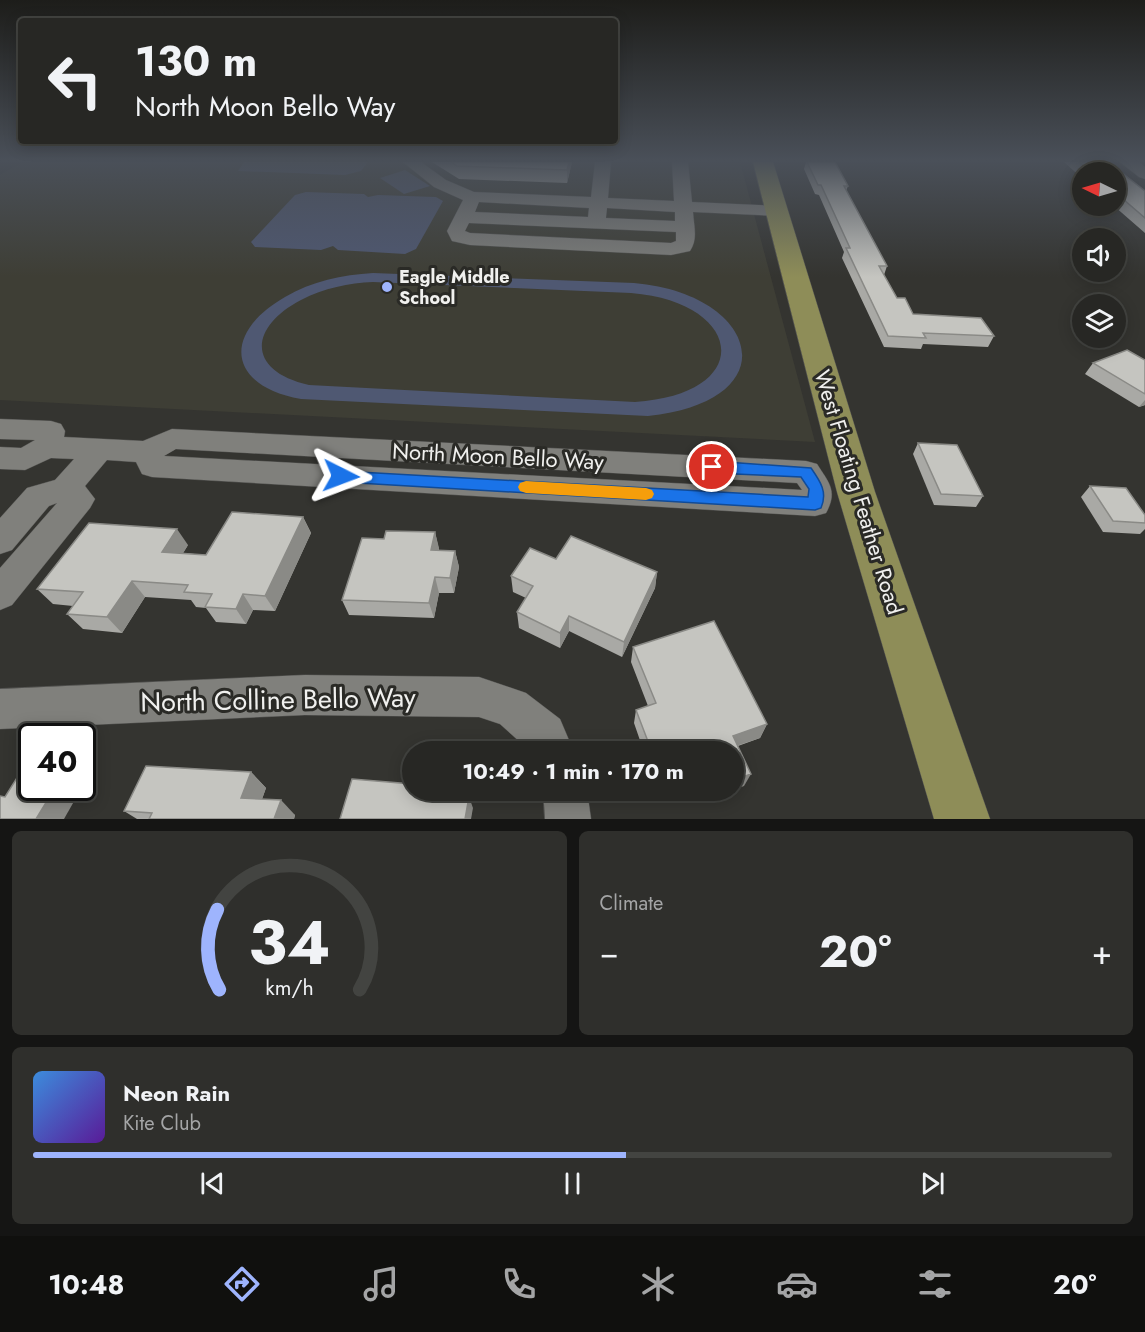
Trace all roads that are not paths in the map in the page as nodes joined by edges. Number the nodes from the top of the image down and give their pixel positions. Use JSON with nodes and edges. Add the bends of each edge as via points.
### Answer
{"nodes":[{"id":1,"x":471,"y":200,"type":"edge"},
{"id":2,"x":541,"y":200,"type":"edge"},
{"id":3,"x":683,"y":200,"type":"edge"},
{"id":4,"x":775,"y":200,"type":"edge"},
{"id":5,"x":599,"y":203,"type":"junction"},
{"id":6,"x":683,"y":207,"type":"junction"},
{"id":7,"x":778,"y":211,"type":"junction"},
{"id":8,"x":463,"y":217,"type":"junction"},
{"id":9,"x":596,"y":223,"type":"junction"},
{"id":10,"x":685,"y":227,"type":"junction"},
{"id":11,"x":593,"y":245,"type":"junction"},
{"id":12,"x":0,"y":429,"type":"edge"},
{"id":13,"x":47,"y":447,"type":"junction"},
{"id":14,"x":99,"y":450,"type":"junction"},
{"id":15,"x":0,"y":458,"type":"edge"},
{"id":16,"x":66,"y":488,"type":"junction"},
{"id":17,"x":856,"y":492,"type":"junction"},
{"id":18,"x":0,"y":540,"type":"edge"},
{"id":19,"x":0,"y":594,"type":"edge"},
{"id":20,"x":0,"y":709,"type":"edge"},
{"id":21,"x":547,"y":741,"type":"edge"},
{"id":22,"x":566,"y":801,"type":"edge"},
{"id":23,"x":568,"y":819,"type":"edge"},
{"id":24,"x":962,"y":819,"type":"edge"}],
"edges":[{"from":1,"to":8,"type":"street"},
{"from":2,"to":5,"type":"street"},
{"from":3,"to":6,"type":"street"},
{"from":4,"to":7,"type":"main road","name":"West Floating Feather Road"},
{"from":5,"to":6,"type":"street"},
{"from":5,"to":9,"type":"street"},
{"from":6,"to":7,"type":"street"},
{"from":6,"to":10,"type":"street"},
{"from":7,"to":17,"type":"main road","name":"West Floating Feather Road"},
{"from":8,"to":9,"type":"street"},
{"from":8,"to":11,"type":"street","via":[[456,231],[459,237]]},
{"from":9,"to":10,"type":"street"},
{"from":9,"to":11,"type":"street"},
{"from":10,"to":11,"type":"street","via":[[686,241],[682,247]]},
{"from":12,"to":13,"type":"street","via":[[51,431]]},
{"from":13,"to":14,"type":"street"},
{"from":13,"to":15,"type":"street","via":[[25,459]]},
{"from":14,"to":16,"type":"street"},
{"from":14,"to":17,"type":"street","name":"North Moon Bello Way","via":[[147,452],[152,466],[815,504],[816,489]]},
{"from":16,"to":18,"type":"street","via":[[38,497]]},
{"from":16,"to":19,"type":"street","via":[[79,499]]},
{"from":17,"to":24,"type":"main road","name":"West Floating Feather Road"},
{"from":20,"to":21,"type":"street","name":"North Colline Bello Way","via":[[305,695],[480,697],[512,707]]},
{"from":22,"to":23,"type":"street"}]}
